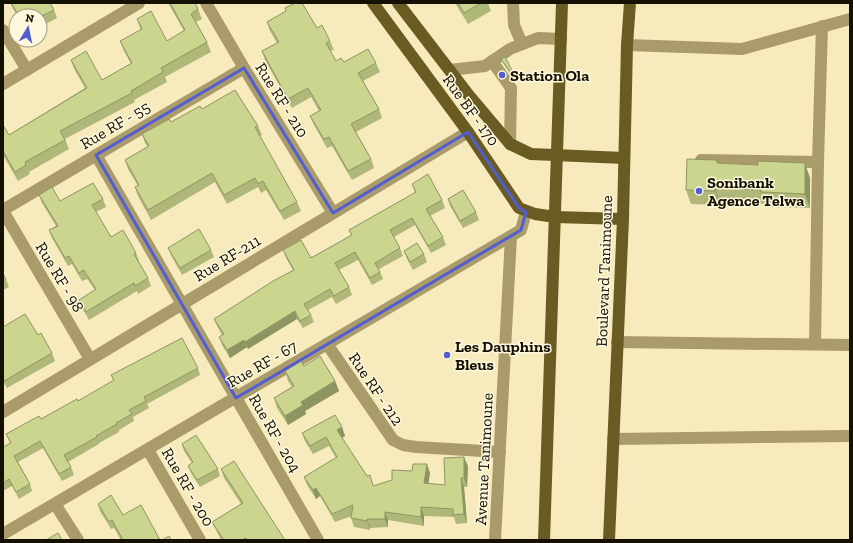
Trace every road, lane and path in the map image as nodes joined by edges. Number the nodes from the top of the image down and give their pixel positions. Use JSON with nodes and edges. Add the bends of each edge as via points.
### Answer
{"nodes":[{"id":1,"x":139,"y":3,"type":"edge"},
{"id":2,"x":206,"y":3,"type":"edge"},
{"id":3,"x":373,"y":3,"type":"edge"},
{"id":4,"x":398,"y":3,"type":"edge"},
{"id":5,"x":513,"y":3,"type":"edge"},
{"id":6,"x":562,"y":3,"type":"edge"},
{"id":7,"x":630,"y":3,"type":"edge"},
{"id":8,"x":850,"y":19,"type":"edge"},
{"id":9,"x":822,"y":26,"type":"junction"},
{"id":10,"x":3,"y":30,"type":"edge"},
{"id":11,"x":561,"y":39,"type":"junction"},
{"id":12,"x":522,"y":44,"type":"junction"},
{"id":13,"x":627,"y":45,"type":"junction"},
{"id":14,"x":492,"y":61,"type":"junction"},
{"id":15,"x":244,"y":68,"type":"junction"},
{"id":16,"x":27,"y":70,"type":"junction"},
{"id":17,"x":450,"y":70,"type":"junction"},
{"id":18,"x":3,"y":84,"type":"edge"},
{"id":19,"x":468,"y":132,"type":"junction"},
{"id":20,"x":510,"y":144,"type":"junction"},
{"id":21,"x":96,"y":155,"type":"junction"},
{"id":22,"x":556,"y":156,"type":"junction"},
{"id":23,"x":624,"y":158,"type":"junction"},
{"id":24,"x":698,"y":160,"type":"edge"},
{"id":25,"x":818,"y":162,"type":"junction"},
{"id":26,"x":3,"y":211,"type":"edge"},
{"id":27,"x":333,"y":212,"type":"junction"},
{"id":28,"x":526,"y":212,"type":"junction"},
{"id":29,"x":555,"y":217,"type":"junction"},
{"id":30,"x":623,"y":219,"type":"junction"},
{"id":31,"x":512,"y":236,"type":"junction"},
{"id":32,"x":181,"y":304,"type":"junction"},
{"id":33,"x":617,"y":342,"type":"junction"},
{"id":34,"x":327,"y":344,"type":"junction"},
{"id":35,"x":815,"y":344,"type":"junction"},
{"id":36,"x":850,"y":345,"type":"edge"},
{"id":37,"x":90,"y":359,"type":"junction"},
{"id":38,"x":236,"y":398,"type":"junction"},
{"id":39,"x":3,"y":412,"type":"edge"},
{"id":40,"x":850,"y":436,"type":"edge"},
{"id":41,"x":613,"y":439,"type":"junction"},
{"id":42,"x":148,"y":450,"type":"junction"},
{"id":43,"x":500,"y":452,"type":"junction"},
{"id":44,"x":55,"y":504,"type":"junction"},
{"id":45,"x":3,"y":534,"type":"edge"},
{"id":46,"x":78,"y":540,"type":"edge"},
{"id":47,"x":200,"y":540,"type":"edge"},
{"id":48,"x":318,"y":540,"type":"edge"},
{"id":49,"x":495,"y":540,"type":"edge"},
{"id":50,"x":544,"y":540,"type":"edge"},
{"id":51,"x":609,"y":540,"type":"edge"}],
"edges":[{"from":1,"to":16,"type":"street"},
{"from":2,"to":15,"type":"street","name":"Rue RF - 210"},
{"from":3,"to":19,"type":"main road","name":"Rue BF - 170"},
{"from":4,"to":17,"type":"main road","name":"Rue BF - 170"},
{"from":5,"to":12,"type":"street","via":[[514,25]]},
{"from":6,"to":11,"type":"main road"},
{"from":7,"to":13,"type":"main road","name":"Boulevard Tanimoune"},
{"from":8,"to":9,"type":"street"},
{"from":9,"to":13,"type":"street","via":[[742,49]]},
{"from":9,"to":25,"type":"street"},
{"from":10,"to":16,"type":"street"},
{"from":11,"to":12,"type":"street","via":[[538,38]]},
{"from":11,"to":22,"type":"main road"},
{"from":12,"to":14,"type":"street"},
{"from":13,"to":23,"type":"main road","name":"Boulevard Tanimoune"},
{"from":14,"to":17,"type":"street","via":[[484,66]]},
{"from":14,"to":20,"type":"street","via":[[511,88]]},
{"from":15,"to":21,"type":"street","name":"Rue RF - 55"},
{"from":15,"to":27,"type":"street","name":"Rue RF - 210"},
{"from":16,"to":18,"type":"street"},
{"from":17,"to":20,"type":"main road","name":"Rue BF - 170"},
{"from":19,"to":27,"type":"street","name":"Rue RF-211"},
{"from":19,"to":28,"type":"main road","name":"Rue BF - 170","via":[[519,208]]},
{"from":20,"to":22,"type":"main road","name":"Rue BF - 170","via":[[531,154]]},
{"from":21,"to":26,"type":"street","name":"Rue RF - 55"},
{"from":21,"to":32,"type":"street","name":"Rue RF - 204"},
{"from":22,"to":23,"type":"main road","name":"Rue BF - 170"},
{"from":22,"to":29,"type":"main road"},
{"from":23,"to":30,"type":"main road","name":"Boulevard Tanimoune"},
{"from":24,"to":25,"type":"street"},
{"from":25,"to":35,"type":"street"},
{"from":26,"to":37,"type":"street","name":"Rue RF - 98"},
{"from":27,"to":32,"type":"street","name":"Rue RF-211"},
{"from":28,"to":29,"type":"main road"},
{"from":28,"to":31,"type":"street","name":"Rue RF - 67","via":[[521,230]]},
{"from":29,"to":30,"type":"main road"},
{"from":29,"to":50,"type":"main road"},
{"from":30,"to":33,"type":"main road","name":"Boulevard Tanimoune"},
{"from":31,"to":34,"type":"street","name":"Rue RF - 67"},
{"from":31,"to":43,"type":"street","name":"Avenue Tanimoune"},
{"from":32,"to":37,"type":"street","name":"Rue RF-211"},
{"from":32,"to":38,"type":"street","name":"Rue RF - 204"},
{"from":33,"to":35,"type":"street"},
{"from":33,"to":41,"type":"main road","name":"Boulevard Tanimoune"},
{"from":34,"to":38,"type":"street","name":"Rue RF - 67"},
{"from":34,"to":43,"type":"street","name":"Rue RF - 212","via":[[393,440],[416,447]]},
{"from":35,"to":36,"type":"street"},
{"from":37,"to":39,"type":"street","name":"Rue RF-211"},
{"from":38,"to":42,"type":"street","name":"Rue RF - 67"},
{"from":38,"to":48,"type":"street","name":"Rue RF - 204"},
{"from":40,"to":41,"type":"street"},
{"from":41,"to":51,"type":"main road","name":"Boulevard Tanimoune"},
{"from":42,"to":44,"type":"street","name":"Rue RF - 67"},
{"from":42,"to":47,"type":"street","name":"Rue RF - 200"},
{"from":43,"to":49,"type":"street","name":"Avenue Tanimoune"},
{"from":44,"to":45,"type":"street","name":"Rue RF - 67"},
{"from":44,"to":46,"type":"street"}]}
